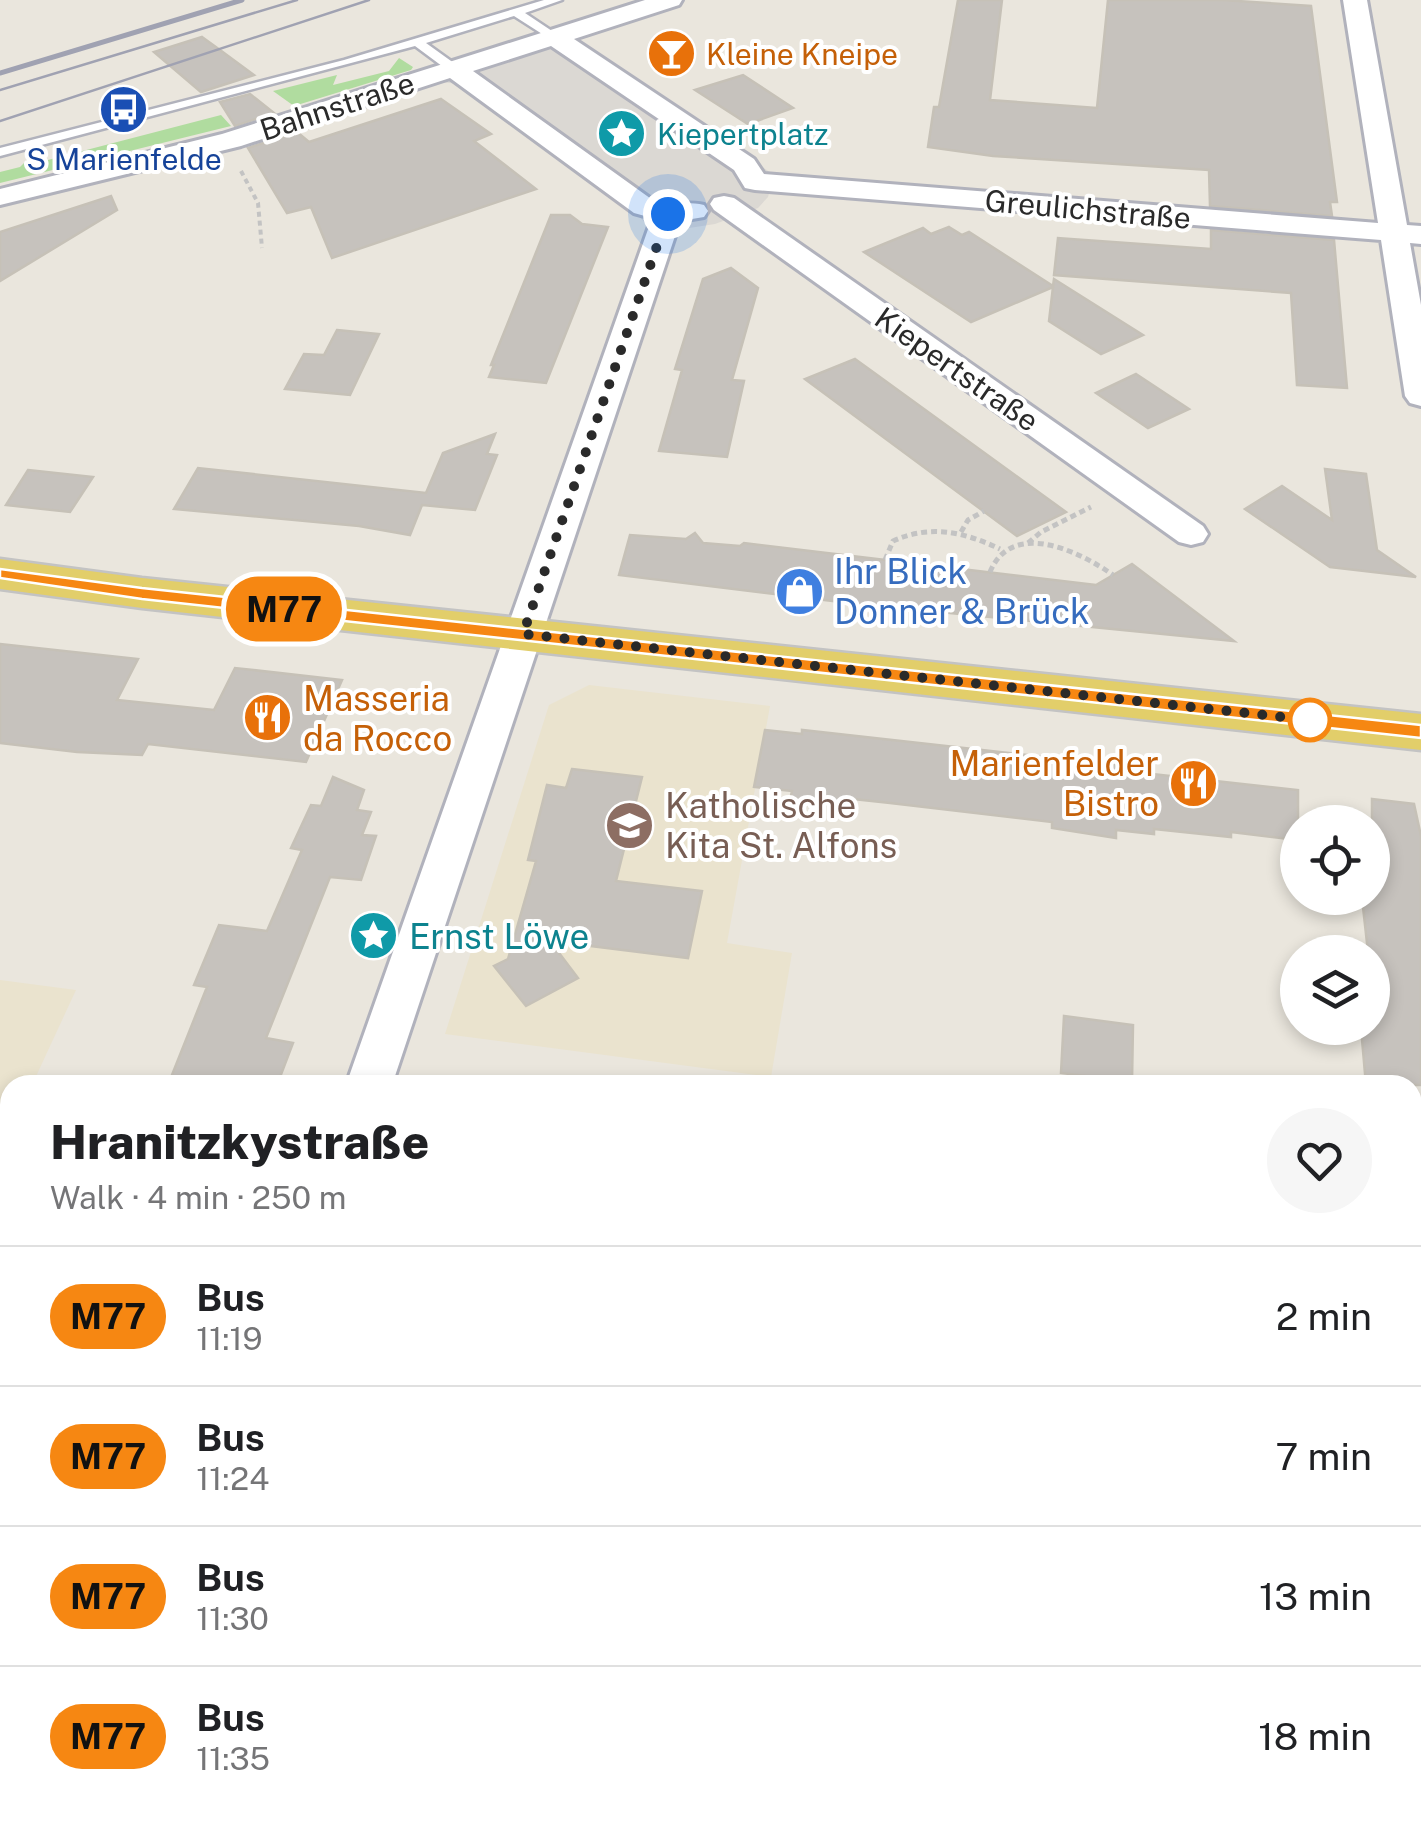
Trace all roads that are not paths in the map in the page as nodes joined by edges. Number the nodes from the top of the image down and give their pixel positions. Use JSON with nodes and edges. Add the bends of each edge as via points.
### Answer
{"nodes":[{"id":1,"x":556,"y":0,"type":"edge"},
{"id":2,"x":670,"y":0,"type":"edge"},
{"id":3,"x":1356,"y":0,"type":"edge"},
{"id":4,"x":518,"y":14,"type":"junction"},
{"id":5,"x":554,"y":36,"type":"junction"},
{"id":6,"x":418,"y":43,"type":"junction"},
{"id":7,"x":454,"y":69,"type":"junction"},
{"id":8,"x":0,"y":152,"type":"edge"},
{"id":9,"x":755,"y":182,"type":"junction"},
{"id":10,"x":0,"y":197,"type":"edge"},
{"id":11,"x":724,"y":204,"type":"junction"},
{"id":12,"x":668,"y":214,"type":"junction"},
{"id":13,"x":1408,"y":234,"type":"edge"},
{"id":14,"x":1421,"y":396,"type":"edge"},
{"id":15,"x":1191,"y":534,"type":"dead end"},
{"id":16,"x":0,"y":574,"type":"edge"},
{"id":17,"x":523,"y":634,"type":"junction"},
{"id":18,"x":1421,"y":732,"type":"edge"},
{"id":19,"x":372,"y":1075,"type":"edge"}],
"edges":[{"from":1,"to":4,"type":"lane","name":"Bahnstraße"},
{"from":2,"to":5,"type":"street","name":"Bahnstraße"},
{"from":3,"to":13,"type":"street"},
{"from":4,"to":5,"type":"lane"},
{"from":4,"to":6,"type":"lane","name":"Bahnstraße"},
{"from":5,"to":7,"type":"street","name":"Bahnstraße"},
{"from":5,"to":9,"type":"street","via":[[744,164]]},
{"from":6,"to":7,"type":"lane"},
{"from":6,"to":8,"type":"lane","name":"Bahnstraße"},
{"from":7,"to":10,"type":"street","name":"Bahnstraße","via":[[231,140]]},
{"from":7,"to":12,"type":"street","via":[[644,207]]},
{"from":9,"to":11,"type":"street","via":[[745,196]]},
{"from":9,"to":13,"type":"street","name":"Greulichstraße"},
{"from":11,"to":12,"type":"street"},
{"from":11,"to":15,"type":"street","name":"Kiepertstraße"},
{"from":12,"to":17,"type":"street"},
{"from":13,"to":14,"type":"street"},
{"from":16,"to":17,"type":"main road"},
{"from":17,"to":18,"type":"main road"},
{"from":17,"to":19,"type":"street"}]}
